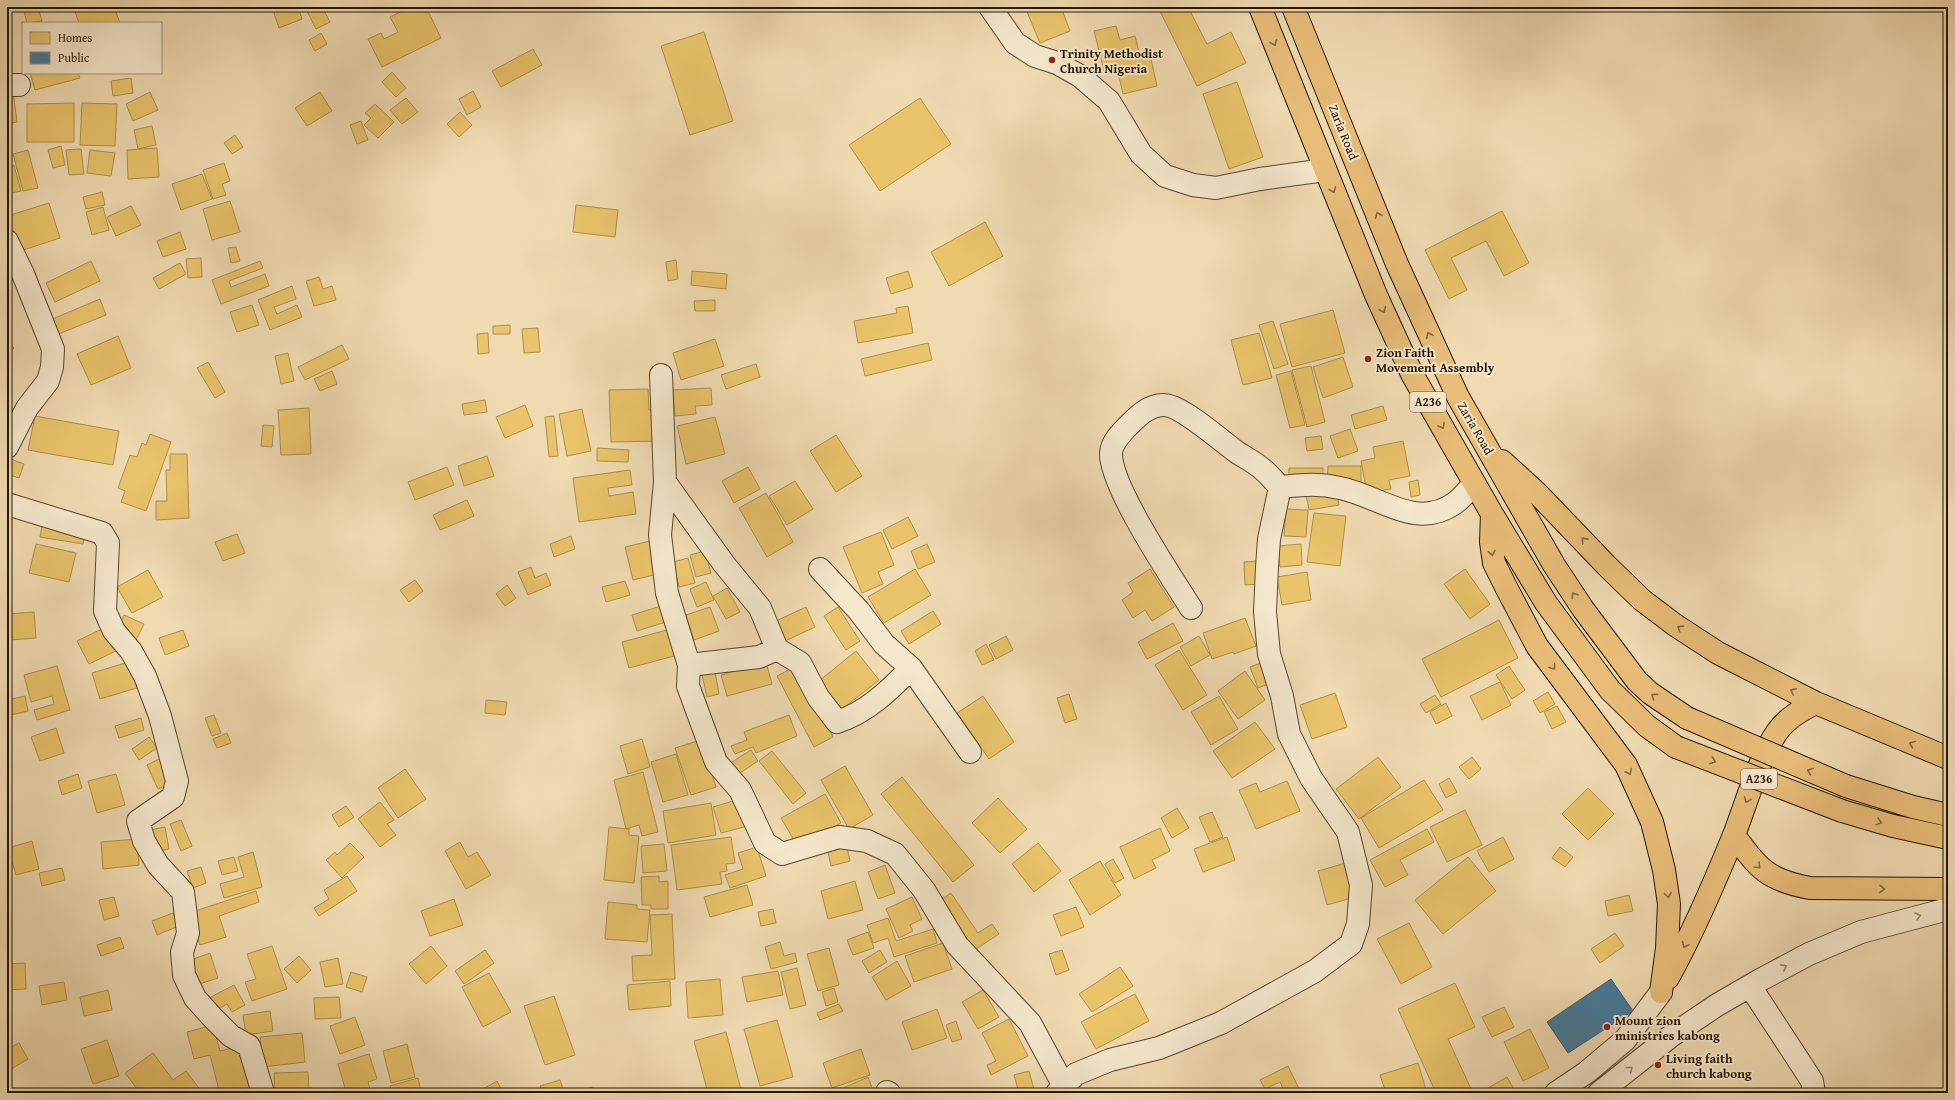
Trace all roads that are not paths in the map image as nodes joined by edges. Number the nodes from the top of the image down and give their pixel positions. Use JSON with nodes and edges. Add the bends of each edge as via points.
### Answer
{"nodes":[{"id":1,"x":990,"y":7,"type":"edge"},
{"id":2,"x":1260,"y":7,"type":"edge"},
{"id":3,"x":1293,"y":7,"type":"edge"},
{"id":4,"x":1325,"y":170,"type":"junction"},
{"id":5,"x":7,"y":241,"type":"edge"},
{"id":6,"x":661,"y":375,"type":"dead end"},
{"id":7,"x":7,"y":447,"type":"edge"},
{"id":8,"x":1488,"y":448,"type":"junction"},
{"id":9,"x":665,"y":482,"type":"junction"},
{"id":10,"x":1474,"y":484,"type":"junction"},
{"id":11,"x":1280,"y":488,"type":"junction"},
{"id":12,"x":7,"y":504,"type":"edge"},
{"id":13,"x":1492,"y":514,"type":"junction"},
{"id":14,"x":820,"y":569,"type":"dead end"},
{"id":15,"x":1191,"y":608,"type":"dead end"},
{"id":16,"x":777,"y":649,"type":"junction"},
{"id":17,"x":689,"y":665,"type":"junction"},
{"id":18,"x":911,"y":668,"type":"junction"},
{"id":19,"x":1816,"y":703,"type":"junction"},
{"id":20,"x":970,"y":752,"type":"dead end"},
{"id":21,"x":1948,"y":758,"type":"edge"},
{"id":22,"x":1948,"y":815,"type":"edge"},
{"id":23,"x":1734,"y":836,"type":"junction"},
{"id":24,"x":1948,"y":838,"type":"edge"},
{"id":25,"x":1948,"y":889,"type":"edge"},
{"id":26,"x":1948,"y":909,"type":"edge"},
{"id":27,"x":1750,"y":986,"type":"junction"},
{"id":28,"x":1661,"y":992,"type":"junction"},
{"id":29,"x":1061,"y":1089,"type":"edge"},
{"id":30,"x":1606,"y":1091,"type":"edge"},
{"id":31,"x":263,"y":1093,"type":"edge"},
{"id":32,"x":1556,"y":1093,"type":"edge"},
{"id":33,"x":1814,"y":1093,"type":"edge"}],
"edges":[{"from":1,"to":4,"type":"street","via":[[1014,43],[1035,56],[1057,63],[1080,76],[1109,101],[1141,154],[1165,176],[1193,185],[1216,188]]},
{"from":2,"to":4,"type":"highway","number":"A236","one_way":true},
{"from":8,"to":3,"type":"highway","name":"Zaria Road","number":"A236","one_way":true,"via":[[1458,397],[1397,264]]},
{"from":4,"to":10,"type":"highway","number":"A236","one_way":true,"via":[[1376,295],[1412,374]]},
{"from":5,"to":7,"type":"street","via":[[53,349],[48,381],[26,408]]},
{"from":6,"to":9,"type":"street"},
{"from":19,"to":8,"type":"highway","one_way":true,"via":[[1718,653],[1642,600],[1537,493]]},
{"from":22,"to":8,"type":"highway","name":"Zaria Road","number":"A236","one_way":true,"bridge":true,"via":[[1846,786],[1687,718],[1650,693],[1617,656],[1554,565]]},
{"from":9,"to":16,"type":"street","via":[[724,564],[760,608]]},
{"from":9,"to":17,"type":"street","via":[[660,535],[667,593]]},
{"from":10,"to":11,"type":"street","via":[[1456,503],[1428,515],[1411,514],[1342,488],[1315,483]]},
{"from":10,"to":13,"type":"highway","number":"A236"},
{"from":11,"to":15,"type":"street","via":[[1262,468],[1187,414],[1174,408],[1163,405],[1148,408],[1118,437],[1111,452],[1121,487],[1148,539]]},
{"from":11,"to":29,"type":"street","via":[[1269,539],[1267,567],[1265,612],[1269,654],[1282,696],[1289,734],[1310,778],[1348,832],[1361,885],[1358,924],[1354,937],[1351,944],[1315,971],[1221,1023],[1159,1048],[1110,1060],[1076,1074]]},
{"from":12,"to":31,"type":"street","via":[[102,533],[106,537],[108,543],[105,612],[114,631],[131,651],[146,676],[160,716],[177,781],[173,797],[138,821],[144,840],[158,865],[183,892],[188,933],[182,952],[184,975],[196,998],[212,1017],[231,1036],[249,1046]]},
{"from":13,"to":24,"type":"highway","number":"A236","one_way":true,"bridge":true,"via":[[1546,603],[1610,690],[1647,726],[1676,747],[1842,811]]},
{"from":13,"to":28,"type":"highway","one_way":true,"via":[[1491,542],[1494,563],[1507,589],[1537,646],[1626,766],[1652,822],[1669,904]]},
{"from":14,"to":18,"type":"street","via":[[859,611],[884,644]]},
{"from":16,"to":17,"type":"street","via":[[758,657]]},
{"from":16,"to":18,"type":"street","via":[[800,663],[818,697],[837,722],[849,718],[888,692]]},
{"from":17,"to":29,"type":"street","via":[[688,686],[716,762],[740,790],[765,843],[782,854],[840,837],[866,841],[895,854],[924,890],[957,945],[1030,1023]]},
{"from":18,"to":20,"type":"street"},
{"from":21,"to":19,"type":"highway","one_way":true},
{"from":19,"to":23,"type":"highway","one_way":true,"via":[[1800,711],[1777,732]]},
{"from":23,"to":25,"type":"highway","one_way":true,"via":[[1758,866],[1773,878],[1789,884],[1810,888]]},
{"from":23,"to":28,"type":"highway","one_way":true,"via":[[1682,952]]},
{"from":27,"to":26,"type":"street","one_way":true,"via":[[1809,954],[1862,932]]},
{"from":30,"to":27,"type":"street","one_way":true,"via":[[1670,1036]]},
{"from":27,"to":33,"type":"street","via":[[1812,1081]]},
{"from":28,"to":32,"type":"street","via":[[1624,1040],[1587,1072]]}]}
